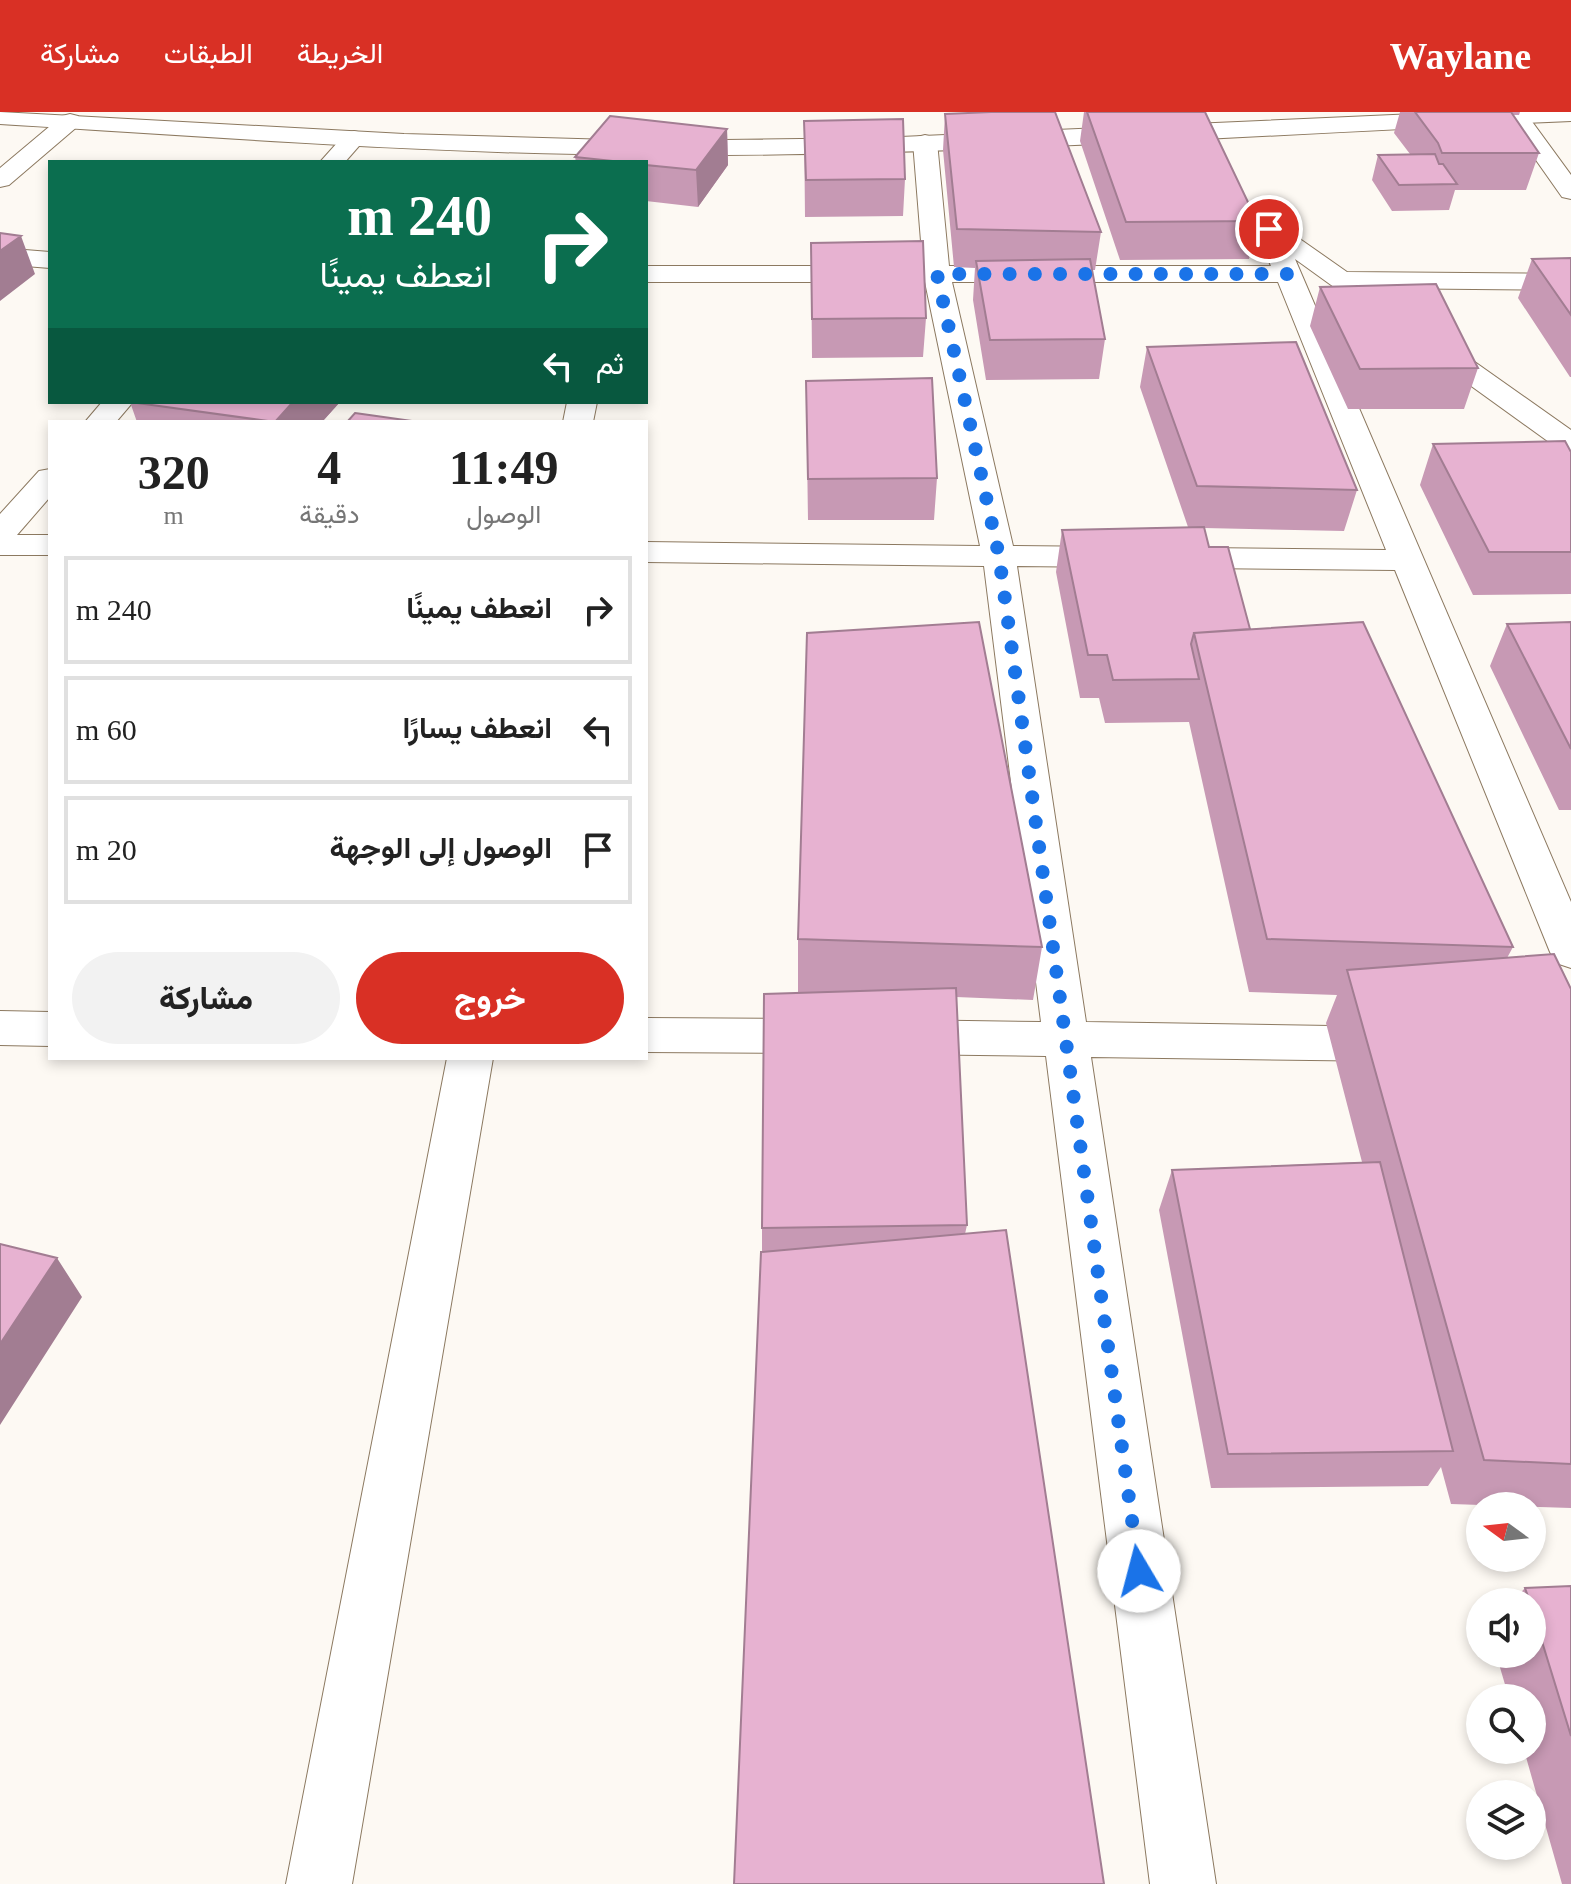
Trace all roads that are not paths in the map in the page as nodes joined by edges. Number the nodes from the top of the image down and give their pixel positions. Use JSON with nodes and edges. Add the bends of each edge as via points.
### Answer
{"nodes":[{"id":1,"x":1571,"y":114,"type":"edge"},
{"id":2,"x":1516,"y":116,"type":"junction"},
{"id":3,"x":0,"y":117,"type":"edge"},
{"id":4,"x":70,"y":121,"type":"junction"},
{"id":5,"x":1131,"y":134,"type":"junction"},
{"id":6,"x":354,"y":138,"type":"junction"},
{"id":7,"x":925,"y":142,"type":"junction"},
{"id":8,"x":633,"y":155,"type":"edge"},
{"id":9,"x":334,"y":160,"type":"edge"},
{"id":10,"x":1169,"y":160,"type":"edge"},
{"id":11,"x":0,"y":180,"type":"edge"},
{"id":12,"x":1571,"y":192,"type":"edge"},
{"id":13,"x":0,"y":256,"type":"edge"},
{"id":14,"x":48,"y":260,"type":"edge"},
{"id":15,"x":648,"y":274,"type":"edge"},
{"id":16,"x":937,"y":274,"type":"junction"},
{"id":17,"x":1288,"y":274,"type":"junction"},
{"id":18,"x":1338,"y":280,"type":"junction"},
{"id":19,"x":1571,"y":282,"type":"edge"},
{"id":20,"x":116,"y":404,"type":"edge"},
{"id":21,"x":102,"y":420,"type":"edge"},
{"id":22,"x":1571,"y":444,"type":"edge"},
{"id":23,"x":48,"y":480,"type":"edge"},
{"id":24,"x":0,"y":534,"type":"edge"},
{"id":25,"x":0,"y":545,"type":"edge"},
{"id":26,"x":48,"y":545,"type":"edge"},
{"id":27,"x":648,"y":552,"type":"edge"},
{"id":28,"x":999,"y":556,"type":"junction"},
{"id":29,"x":1407,"y":560,"type":"junction"},
{"id":30,"x":1571,"y":952,"type":"edge"},
{"id":31,"x":0,"y":1028,"type":"edge"},
{"id":32,"x":48,"y":1029,"type":"edge"},
{"id":33,"x":648,"y":1035,"type":"edge"},
{"id":34,"x":1065,"y":1038,"type":"junction"},
{"id":35,"x":1429,"y":1045,"type":"edge"},
{"id":36,"x":470,"y":1060,"type":"edge"},
{"id":37,"x":319,"y":1884,"type":"edge"},
{"id":38,"x":1183,"y":1884,"type":"edge"}],
"edges":[{"from":1,"to":2,"type":"street"},
{"from":2,"to":5,"type":"street"},
{"from":2,"to":12,"type":"street"},
{"from":3,"to":4,"type":"street"},
{"from":4,"to":6,"type":"street"},
{"from":4,"to":11,"type":"street"},
{"from":5,"to":7,"type":"street"},
{"from":5,"to":10,"type":"street"},
{"from":6,"to":8,"type":"street"},
{"from":6,"to":9,"type":"street"},
{"from":7,"to":8,"type":"street"},
{"from":7,"to":16,"type":"street"},
{"from":13,"to":14,"type":"street"},
{"from":15,"to":16,"type":"street"},
{"from":16,"to":17,"type":"street"},
{"from":16,"to":28,"type":"street"},
{"from":17,"to":18,"type":"street","via":[[1257,220]]},
{"from":17,"to":29,"type":"street"},
{"from":18,"to":19,"type":"street"},
{"from":18,"to":22,"type":"street"},
{"from":20,"to":21,"type":"street"},
{"from":23,"to":24,"type":"street"},
{"from":25,"to":26,"type":"street"},
{"from":27,"to":28,"type":"street"},
{"from":28,"to":29,"type":"street"},
{"from":28,"to":34,"type":"street"},
{"from":29,"to":30,"type":"street"},
{"from":31,"to":32,"type":"street"},
{"from":33,"to":34,"type":"street"},
{"from":34,"to":35,"type":"street"},
{"from":34,"to":38,"type":"street"},
{"from":36,"to":37,"type":"street"}]}
